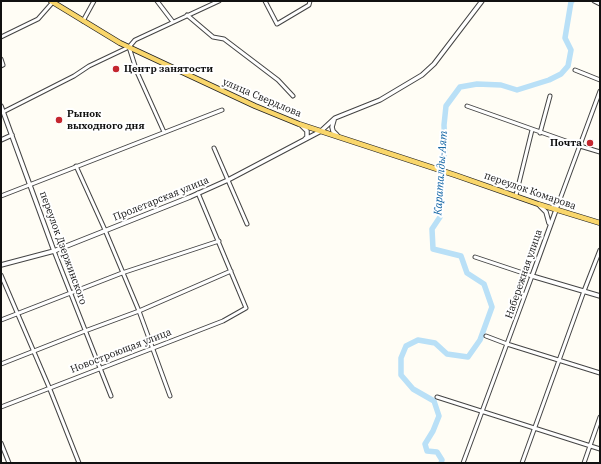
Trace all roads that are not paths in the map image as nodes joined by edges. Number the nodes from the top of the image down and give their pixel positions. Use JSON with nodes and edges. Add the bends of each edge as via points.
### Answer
{"nodes":[{"id":1,"x":94,"y":1,"type":"edge"},
{"id":2,"x":157,"y":1,"type":"edge"},
{"id":3,"x":219,"y":1,"type":"edge"},
{"id":4,"x":265,"y":1,"type":"edge"},
{"id":5,"x":310,"y":1,"type":"edge"},
{"id":6,"x":482,"y":1,"type":"edge"},
{"id":7,"x":594,"y":1,"type":"edge"},
{"id":8,"x":52,"y":2,"type":"edge"},
{"id":9,"x":600,"y":4,"type":"edge"},
{"id":10,"x":187,"y":15,"type":"junction"},
{"id":11,"x":83,"y":21,"type":"junction"},
{"id":12,"x":173,"y":22,"type":"junction"},
{"id":13,"x":1,"y":37,"type":"edge"},
{"id":14,"x":129,"y":47,"type":"junction"},
{"id":15,"x":1,"y":59,"type":"edge"},
{"id":16,"x":1,"y":66,"type":"edge"},
{"id":17,"x":575,"y":70,"type":"dead end"},
{"id":18,"x":600,"y":80,"type":"edge"},
{"id":19,"x":600,"y":91,"type":"edge"},
{"id":20,"x":293,"y":96,"type":"dead end"},
{"id":21,"x":550,"y":96,"type":"dead end"},
{"id":22,"x":1,"y":106,"type":"edge"},
{"id":23,"x":467,"y":106,"type":"dead end"},
{"id":24,"x":222,"y":110,"type":"dead end"},
{"id":25,"x":3,"y":112,"type":"junction"},
{"id":26,"x":335,"y":118,"type":"junction"},
{"id":27,"x":300,"y":124,"type":"junction"},
{"id":28,"x":532,"y":130,"type":"junction"},
{"id":29,"x":321,"y":131,"type":"junction"},
{"id":30,"x":164,"y":132,"type":"junction"},
{"id":31,"x":540,"y":133,"type":"junction"},
{"id":32,"x":12,"y":135,"type":"junction"},
{"id":33,"x":340,"y":137,"type":"junction"},
{"id":34,"x":1,"y":140,"type":"edge"},
{"id":35,"x":304,"y":140,"type":"junction"},
{"id":36,"x":580,"y":146,"type":"junction"},
{"id":37,"x":214,"y":148,"type":"dead end"},
{"id":38,"x":600,"y":152,"type":"edge"},
{"id":39,"x":76,"y":166,"type":"junction"},
{"id":40,"x":455,"y":175,"type":"joint"},
{"id":41,"x":228,"y":180,"type":"junction"},
{"id":42,"x":30,"y":184,"type":"junction"},
{"id":43,"x":198,"y":193,"type":"junction"},
{"id":44,"x":1,"y":196,"type":"edge"},
{"id":45,"x":516,"y":196,"type":"junction"},
{"id":46,"x":538,"y":204,"type":"junction"},
{"id":47,"x":556,"y":210,"type":"junction"},
{"id":48,"x":600,"y":223,"type":"edge"},
{"id":49,"x":247,"y":224,"type":"dead end"},
{"id":50,"x":550,"y":224,"type":"junction"},
{"id":51,"x":105,"y":230,"type":"junction"},
{"id":52,"x":219,"y":241,"type":"junction"},
{"id":53,"x":600,"y":250,"type":"edge"},
{"id":54,"x":54,"y":251,"type":"junction"},
{"id":55,"x":475,"y":257,"type":"dead end"},
{"id":56,"x":1,"y":265,"type":"edge"},
{"id":57,"x":231,"y":271,"type":"junction"},
{"id":58,"x":122,"y":273,"type":"junction"},
{"id":59,"x":1,"y":275,"type":"edge"},
{"id":60,"x":532,"y":276,"type":"junction"},
{"id":61,"x":584,"y":291,"type":"junction"},
{"id":62,"x":71,"y":293,"type":"junction"},
{"id":63,"x":600,"y":296,"type":"edge"},
{"id":64,"x":139,"y":311,"type":"junction"},
{"id":65,"x":18,"y":313,"type":"junction"},
{"id":66,"x":1,"y":320,"type":"edge"},
{"id":67,"x":85,"y":331,"type":"junction"},
{"id":68,"x":486,"y":336,"type":"dead end"},
{"id":69,"x":507,"y":344,"type":"junction"},
{"id":70,"x":152,"y":348,"type":"junction"},
{"id":71,"x":33,"y":351,"type":"junction"},
{"id":72,"x":559,"y":360,"type":"junction"},
{"id":73,"x":1,"y":364,"type":"edge"},
{"id":74,"x":100,"y":368,"type":"junction"},
{"id":75,"x":600,"y":372,"type":"edge"},
{"id":76,"x":49,"y":387,"type":"junction"},
{"id":77,"x":111,"y":396,"type":"dead end"},
{"id":78,"x":170,"y":396,"type":"dead end"},
{"id":79,"x":436,"y":398,"type":"dead end"},
{"id":80,"x":1,"y":407,"type":"edge"},
{"id":81,"x":481,"y":412,"type":"junction"},
{"id":82,"x":600,"y":417,"type":"edge"},
{"id":83,"x":535,"y":429,"type":"junction"},
{"id":84,"x":1,"y":443,"type":"edge"},
{"id":85,"x":590,"y":446,"type":"junction"},
{"id":86,"x":600,"y":449,"type":"edge"},
{"id":87,"x":9,"y":463,"type":"edge"},
{"id":88,"x":79,"y":463,"type":"edge"},
{"id":89,"x":464,"y":463,"type":"edge"},
{"id":90,"x":522,"y":463,"type":"edge"},
{"id":91,"x":584,"y":463,"type":"edge"}],
"edges":[{"from":1,"to":11,"type":"street"},
{"from":2,"to":12,"type":"street"},
{"from":3,"to":10,"type":"street"},
{"from":4,"to":5,"type":"street","via":[[278,24],[309,5]]},
{"from":6,"to":26,"type":"street","via":[[434,64],[422,75],[380,100]]},
{"from":7,"to":9,"type":"street"},
{"from":8,"to":11,"type":"main road","name":"улица Свердлова"},
{"from":8,"to":13,"type":"street","via":[[38,19]]},
{"from":10,"to":12,"type":"street"},
{"from":10,"to":20,"type":"street","via":[[213,37],[224,39],[260,66]]},
{"from":11,"to":14,"type":"main road","name":"улица Свердлова"},
{"from":12,"to":14,"type":"street","via":[[135,40]]},
{"from":14,"to":25,"type":"street"},
{"from":14,"to":27,"type":"main road","name":"улица Свердлова","via":[[255,106]]},
{"from":14,"to":30,"type":"street","via":[[137,72]]},
{"from":15,"to":16,"type":"street"},
{"from":17,"to":18,"type":"street"},
{"from":19,"to":36,"type":"street","name":"Набережная улица"},
{"from":21,"to":31,"type":"street"},
{"from":22,"to":25,"type":"street","name":"переулок Дзержинского"},
{"from":23,"to":28,"type":"street"},
{"from":24,"to":30,"type":"street"},
{"from":25,"to":32,"type":"street","name":"переулок Дзержинского"},
{"from":26,"to":29,"type":"street","name":"Пролетарская улица"},
{"from":26,"to":33,"type":"street","via":[[333,131]]},
{"from":27,"to":29,"type":"main road","name":"улица Свердлова"},
{"from":27,"to":35,"type":"street","via":[[306,131],[307,137]]},
{"from":28,"to":31,"type":"street"},
{"from":28,"to":45,"type":"street"},
{"from":29,"to":33,"type":"main road","name":"улица Свердлова"},
{"from":29,"to":35,"type":"street","name":"Пролетарская улица"},
{"from":30,"to":39,"type":"street"},
{"from":31,"to":36,"type":"street"},
{"from":32,"to":34,"type":"street"},
{"from":32,"to":42,"type":"street","name":"переулок Дзержинского"},
{"from":33,"to":40,"type":"main road","name":"улица Свердлова"},
{"from":35,"to":41,"type":"street","name":"Пролетарская улица"},
{"from":36,"to":38,"type":"street"},
{"from":36,"to":47,"type":"street","name":"Набережная улица"},
{"from":37,"to":41,"type":"street"},
{"from":39,"to":42,"type":"street"},
{"from":39,"to":51,"type":"street"},
{"from":40,"to":45,"type":"main road","name":"переулок Комарова"},
{"from":41,"to":43,"type":"street","name":"Пролетарская улица"},
{"from":41,"to":49,"type":"street"},
{"from":42,"to":44,"type":"street"},
{"from":42,"to":54,"type":"street","name":"переулок Дзержинского"},
{"from":43,"to":51,"type":"street","name":"Пролетарская улица"},
{"from":43,"to":52,"type":"street"},
{"from":45,"to":46,"type":"main road","name":"переулок Комарова"},
{"from":46,"to":47,"type":"main road","name":"переулок Комарова"},
{"from":46,"to":50,"type":"street","via":[[546,212]]},
{"from":47,"to":48,"type":"main road","name":"переулок Комарова"},
{"from":47,"to":50,"type":"street","name":"Набережная улица"},
{"from":50,"to":60,"type":"street","name":"Набережная улица"},
{"from":51,"to":54,"type":"street","name":"Пролетарская улица"},
{"from":51,"to":58,"type":"street"},
{"from":52,"to":57,"type":"street"},
{"from":52,"to":58,"type":"street"},
{"from":53,"to":61,"type":"street"},
{"from":54,"to":56,"type":"street","name":"Пролетарская улица"},
{"from":54,"to":62,"type":"street","name":"переулок Дзержинского"},
{"from":55,"to":60,"type":"street"},
{"from":57,"to":64,"type":"street"},
{"from":57,"to":70,"type":"street","name":"Новостроющая улица","via":[[246,308],[223,320]]},
{"from":58,"to":62,"type":"street"},
{"from":58,"to":64,"type":"street"},
{"from":59,"to":65,"type":"street"},
{"from":60,"to":61,"type":"street"},
{"from":60,"to":69,"type":"street","name":"Набережная улица"},
{"from":61,"to":63,"type":"street"},
{"from":61,"to":72,"type":"street"},
{"from":62,"to":65,"type":"street"},
{"from":62,"to":67,"type":"street","name":"переулок Дзержинского"},
{"from":64,"to":67,"type":"street"},
{"from":64,"to":70,"type":"street"},
{"from":65,"to":66,"type":"street"},
{"from":65,"to":71,"type":"street"},
{"from":67,"to":71,"type":"street"},
{"from":67,"to":74,"type":"street","name":"переулок Дзержинского"},
{"from":68,"to":69,"type":"street"},
{"from":69,"to":72,"type":"street"},
{"from":69,"to":81,"type":"street","name":"Набережная улица"},
{"from":70,"to":74,"type":"street","name":"Новостроющая улица"},
{"from":70,"to":78,"type":"street"},
{"from":71,"to":73,"type":"street"},
{"from":71,"to":76,"type":"street"},
{"from":72,"to":75,"type":"street"},
{"from":72,"to":83,"type":"street"},
{"from":74,"to":76,"type":"street","name":"Новостроющая улица"},
{"from":74,"to":77,"type":"street","name":"переулок Дзержинского"},
{"from":76,"to":80,"type":"street","name":"Новостроющая улица"},
{"from":76,"to":88,"type":"street"},
{"from":79,"to":81,"type":"street"},
{"from":81,"to":83,"type":"street"},
{"from":81,"to":89,"type":"street","name":"Набережная улица"},
{"from":82,"to":85,"type":"street"},
{"from":83,"to":85,"type":"street"},
{"from":83,"to":90,"type":"street"},
{"from":84,"to":87,"type":"street"},
{"from":85,"to":86,"type":"street"},
{"from":85,"to":91,"type":"street"}]}
